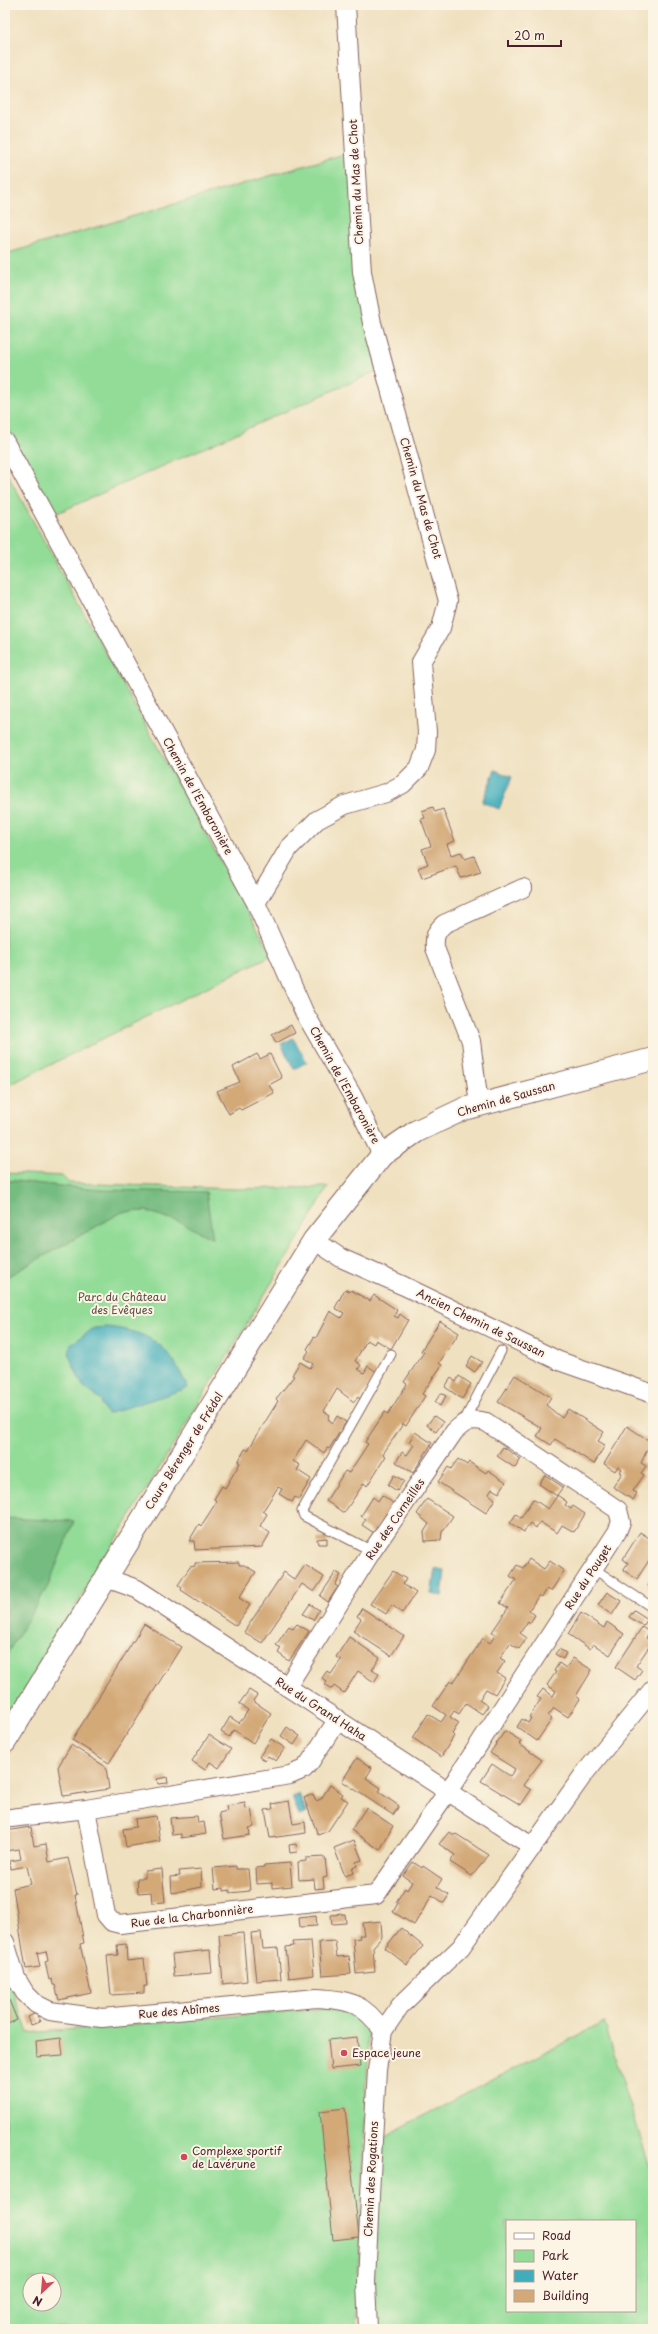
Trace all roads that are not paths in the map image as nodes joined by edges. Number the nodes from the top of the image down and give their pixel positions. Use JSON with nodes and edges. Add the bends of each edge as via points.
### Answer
{"nodes":[{"id":1,"x":346,"y":5,"type":"edge"},
{"id":2,"x":5,"y":442,"type":"edge"},
{"id":3,"x":523,"y":888,"type":"dead end"},
{"id":4,"x":256,"y":903,"type":"junction"},
{"id":5,"x":653,"y":1059,"type":"edge"},
{"id":6,"x":479,"y":1105,"type":"junction"},
{"id":7,"x":377,"y":1161,"type":"junction"},
{"id":8,"x":314,"y":1240,"type":"junction"},
{"id":9,"x":501,"y":1351,"type":"dead end"},
{"id":10,"x":392,"y":1354,"type":"dead end"},
{"id":11,"x":653,"y":1394,"type":"edge"},
{"id":12,"x":464,"y":1422,"type":"junction"},
{"id":13,"x":372,"y":1551,"type":"junction"},
{"id":14,"x":594,"y":1569,"type":"junction"},
{"id":15,"x":106,"y":1578,"type":"junction"},
{"id":16,"x":653,"y":1608,"type":"edge"},
{"id":17,"x":287,"y":1687,"type":"junction"},
{"id":18,"x":653,"y":1689,"type":"edge"},
{"id":19,"x":338,"y":1719,"type":"junction"},
{"id":20,"x":5,"y":1742,"type":"edge"},
{"id":21,"x":447,"y":1791,"type":"junction"},
{"id":22,"x":86,"y":1809,"type":"junction"},
{"id":23,"x":11,"y":1818,"type":"dead end"},
{"id":24,"x":533,"y":1847,"type":"junction"},
{"id":25,"x":5,"y":1942,"type":"edge"},
{"id":26,"x":383,"y":2030,"type":"junction"},
{"id":27,"x":368,"y":2329,"type":"edge"}],
"edges":[{"from":1,"to":4,"type":"street","name":"Chemin du Mas de Chot","via":[[362,272],[372,323],[448,601],[441,628],[421,662],[427,732],[426,750],[419,768],[404,784],[386,793],[345,805],[317,820],[289,848]]},
{"from":2,"to":4,"type":"street","name":"Chemin de l'Embaronière"},
{"from":3,"to":6,"type":"street","via":[[444,924],[435,935],[435,948],[471,1041]]},
{"from":4,"to":7,"type":"street","name":"Chemin de l'Embaronière","via":[[304,1012],[352,1094]]},
{"from":5,"to":6,"type":"street","name":"Chemin de Saussan"},
{"from":6,"to":7,"type":"street","name":"Chemin de Saussan","via":[[464,1109],[417,1131]]},
{"from":7,"to":8,"type":"street","name":"Cours Bérenger de Frédol"},
{"from":8,"to":11,"type":"street","name":"Ancien Chemin de Saussan","via":[[341,1258],[559,1361]]},
{"from":8,"to":15,"type":"street","name":"Cours Bérenger de Frédol"},
{"from":9,"to":12,"type":"lane","name":"Rue des Corneilles"},
{"from":10,"to":13,"type":"lane","via":[[302,1511],[304,1516]]},
{"from":12,"to":13,"type":"street","name":"Rue des Corneilles","via":[[454,1432]]},
{"from":12,"to":14,"type":"street","name":"Rue du Pouget","via":[[476,1419],[486,1422],[618,1510],[620,1522],[617,1532]]},
{"from":13,"to":17,"type":"street","name":"Rue des Corneilles"},
{"from":14,"to":16,"type":"lane"},
{"from":14,"to":21,"type":"street","name":"Rue du Pouget"},
{"from":15,"to":17,"type":"street","name":"Rue du Grand Haha","via":[[137,1589]]},
{"from":15,"to":20,"type":"street","name":"Cours Bérenger de Frédol"},
{"from":17,"to":19,"type":"street","name":"Rue du Grand Haha"},
{"from":18,"to":24,"type":"street","via":[[584,1774]]},
{"from":19,"to":21,"type":"street","name":"Rue du Grand Haha"},
{"from":19,"to":22,"type":"street","via":[[304,1769],[290,1775]]},
{"from":21,"to":22,"type":"street","name":"Rue de la Charbonnière","via":[[376,1895],[120,1924],[112,1922],[106,1915]]},
{"from":21,"to":24,"type":"street","name":"Rue du Grand Haha"},
{"from":22,"to":23,"type":"street"},
{"from":24,"to":26,"type":"street","via":[[461,1947],[400,2006]]},
{"from":25,"to":26,"type":"street","name":"Rue des Abîmes","via":[[16,1978],[25,1993],[36,2004],[50,2011],[102,2018],[318,1998],[344,1999],[367,2011]]},
{"from":26,"to":27,"type":"street","name":"Chemin des Rogations","via":[[377,2070],[370,2175],[366,2282]]}]}
